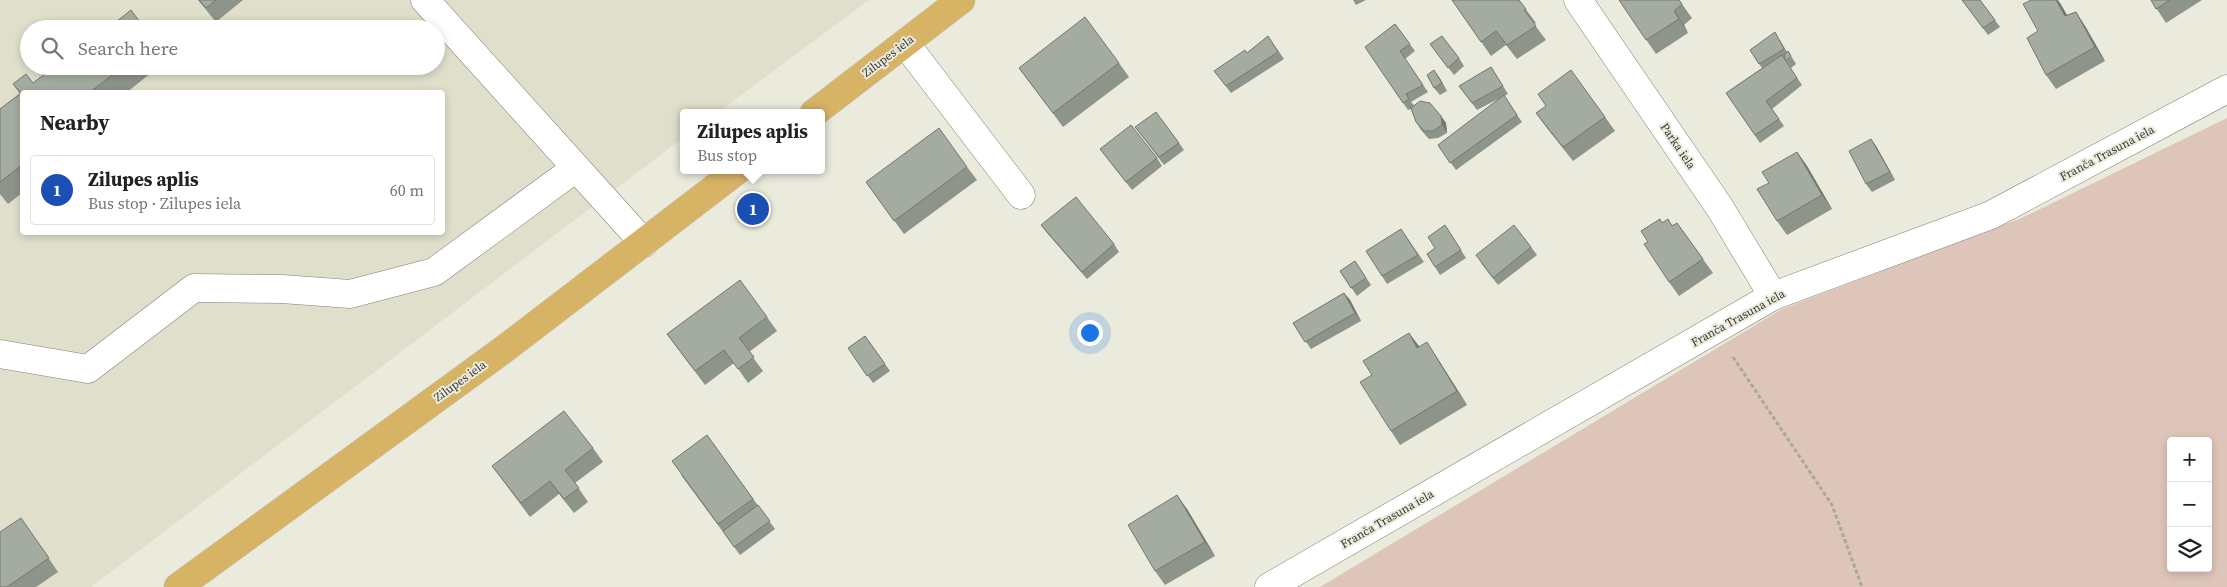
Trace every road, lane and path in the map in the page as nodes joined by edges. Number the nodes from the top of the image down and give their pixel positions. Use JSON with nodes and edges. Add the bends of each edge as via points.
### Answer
{"nodes":[{"id":1,"x":425,"y":0,"type":"edge"},
{"id":2,"x":961,"y":0,"type":"edge"},
{"id":3,"x":1578,"y":0,"type":"edge"},
{"id":4,"x":443,"y":20,"type":"edge"},
{"id":5,"x":445,"y":22,"type":"edge"},
{"id":6,"x":905,"y":43,"type":"junction"},
{"id":7,"x":2227,"y":90,"type":"edge"},
{"id":8,"x":819,"y":109,"type":"edge"},
{"id":9,"x":576,"y":168,"type":"junction"},
{"id":10,"x":733,"y":174,"type":"edge"},
{"id":11,"x":1021,"y":195,"type":"dead end"},
{"id":12,"x":644,"y":243,"type":"junction"},
{"id":13,"x":1773,"y":296,"type":"junction"},
{"id":14,"x":1715,"y":330,"type":"junction"},
{"id":15,"x":0,"y":354,"type":"edge"},
{"id":16,"x":178,"y":587,"type":"edge"},
{"id":17,"x":1269,"y":587,"type":"edge"},
{"id":18,"x":1862,"y":587,"type":"edge"}],
"edges":[{"from":1,"to":4,"type":"street"},
{"from":2,"to":6,"type":"main road","name":"Zilupes iela"},
{"from":3,"to":13,"type":"street","name":"Parka iela","via":[[1720,208]]},
{"from":5,"to":9,"type":"street"},
{"from":6,"to":8,"type":"main road","name":"Zilupes iela"},
{"from":6,"to":11,"type":"street"},
{"from":7,"to":13,"type":"street","name":"Franča Trasuna iela","via":[[1992,215]]},
{"from":9,"to":12,"type":"street"},
{"from":9,"to":15,"type":"street","via":[[434,272],[350,294],[194,288],[88,369]]},
{"from":10,"to":12,"type":"main road","name":"Zilupes iela"},
{"from":12,"to":16,"type":"main road","name":"Zilupes iela"},
{"from":13,"to":14,"type":"street","name":"Franča Trasuna iela"},
{"from":14,"to":17,"type":"street","name":"Franča Trasuna iela"},
{"from":14,"to":18,"type":"path","via":[[1832,505]]}]}
